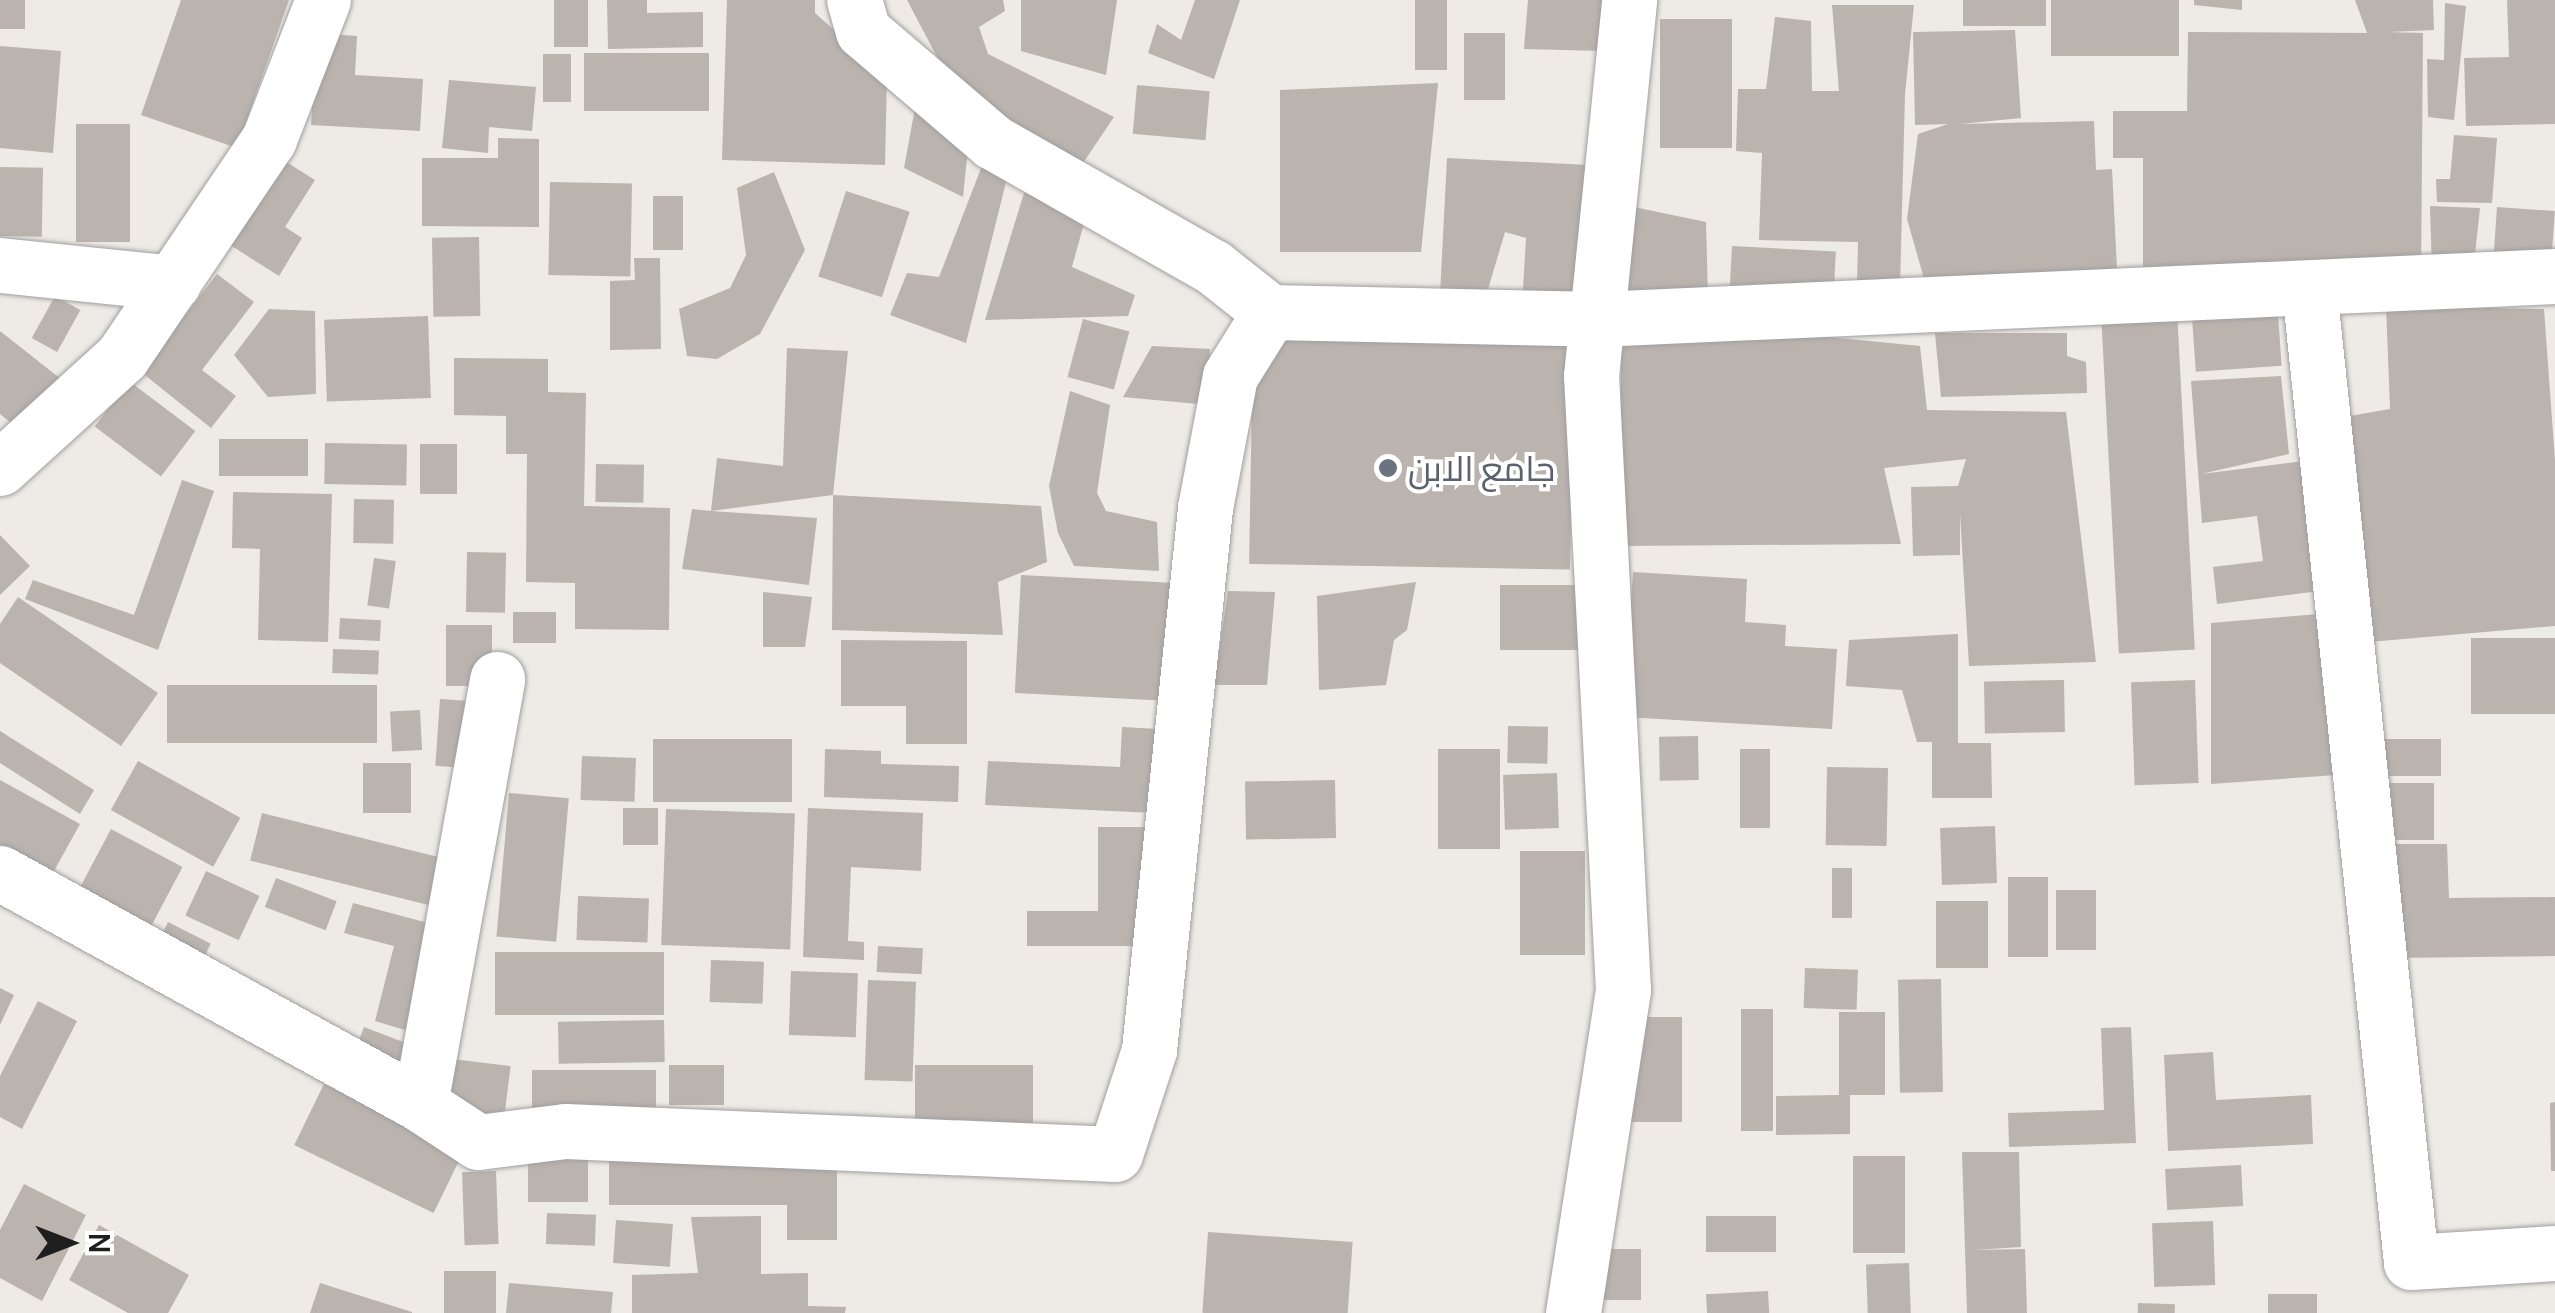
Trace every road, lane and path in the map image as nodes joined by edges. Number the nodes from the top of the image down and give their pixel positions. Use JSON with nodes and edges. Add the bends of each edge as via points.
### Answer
{"nodes":[{"id":1,"x":322,"y":0,"type":"edge"},
{"id":2,"x":854,"y":0,"type":"edge"},
{"id":3,"x":1630,"y":0,"type":"edge"},
{"id":4,"x":0,"y":264,"type":"edge"},
{"id":5,"x":2555,"y":276,"type":"edge"},
{"id":6,"x":173,"y":283,"type":"junction"},
{"id":7,"x":2310,"y":288,"type":"junction"},
{"id":8,"x":1270,"y":312,"type":"junction"},
{"id":9,"x":1598,"y":319,"type":"junction"},
{"id":10,"x":0,"y":468,"type":"edge"},
{"id":11,"x":497,"y":679,"type":"dead end"},
{"id":12,"x":0,"y":873,"type":"edge"},
{"id":13,"x":420,"y":1104,"type":"junction"},
{"id":14,"x":2555,"y":1253,"type":"edge"},
{"id":15,"x":1574,"y":1313,"type":"edge"}],
"edges":[{"from":1,"to":6,"type":"street","via":[[270,139]]},
{"from":2,"to":8,"type":"street","via":[[863,31],[993,142],[1213,268]]},
{"from":3,"to":9,"type":"street"},
{"from":4,"to":6,"type":"street"},
{"from":5,"to":7,"type":"street"},
{"from":6,"to":10,"type":"street","via":[[122,357]]},
{"from":7,"to":9,"type":"street"},
{"from":7,"to":14,"type":"street","via":[[2411,1262]]},
{"from":8,"to":9,"type":"street"},
{"from":8,"to":13,"type":"street","via":[[1230,376],[1205,508],[1149,1050],[1115,1154],[565,1131],[478,1142]]},
{"from":9,"to":15,"type":"street","via":[[1591,376],[1622,990]]},
{"from":11,"to":13,"type":"street"},
{"from":12,"to":13,"type":"street"}]}
